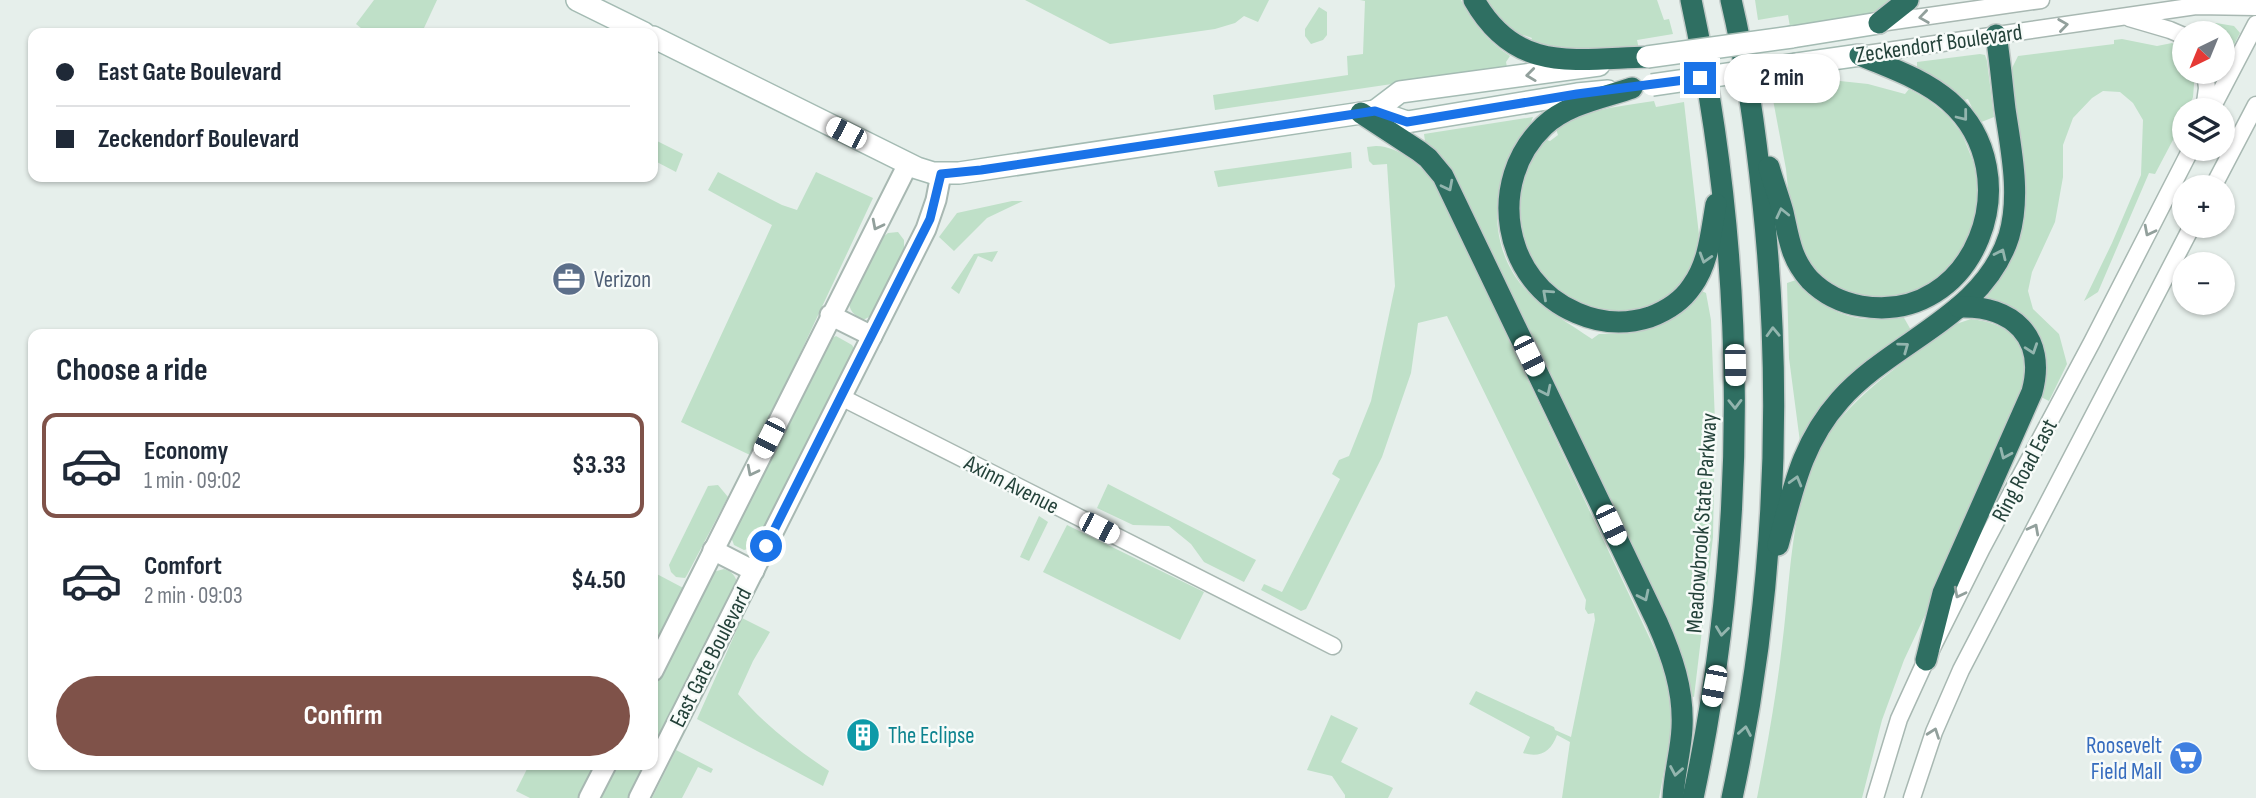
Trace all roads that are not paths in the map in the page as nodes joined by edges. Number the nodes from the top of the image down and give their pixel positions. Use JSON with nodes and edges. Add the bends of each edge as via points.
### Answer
{"nodes":[{"id":1,"x":577,"y":0,"type":"edge"},
{"id":2,"x":1474,"y":0,"type":"edge"},
{"id":3,"x":1684,"y":0,"type":"edge"},
{"id":4,"x":1690,"y":0,"type":"edge"},
{"id":5,"x":1731,"y":0,"type":"edge"},
{"id":6,"x":1908,"y":0,"type":"edge"},
{"id":7,"x":2040,"y":0,"type":"edge"},
{"id":8,"x":2256,"y":7,"type":"edge"},
{"id":9,"x":2124,"y":16,"type":"junction"},
{"id":10,"x":1879,"y":23,"type":"junction"},
{"id":11,"x":2256,"y":24,"type":"edge"},
{"id":12,"x":634,"y":28,"type":"edge"},
{"id":13,"x":1697,"y":30,"type":"junction"},
{"id":14,"x":2172,"y":31,"type":"edge"},
{"id":15,"x":1996,"y":35,"type":"junction"},
{"id":16,"x":658,"y":39,"type":"edge"},
{"id":17,"x":1860,"y":55,"type":"junction"},
{"id":18,"x":1647,"y":57,"type":"junction"},
{"id":19,"x":1642,"y":87,"type":"junction"},
{"id":20,"x":2217,"y":98,"type":"edge"},
{"id":21,"x":2256,"y":105,"type":"edge"},
{"id":22,"x":1368,"y":112,"type":"junction"},
{"id":23,"x":1753,"y":118,"type":"junction"},
{"id":24,"x":2185,"y":161,"type":"edge"},
{"id":25,"x":908,"y":164,"type":"junction"},
{"id":26,"x":941,"y":174,"type":"junction"},
{"id":27,"x":2219,"y":175,"type":"edge"},
{"id":28,"x":1721,"y":178,"type":"junction"},
{"id":29,"x":2186,"y":238,"type":"edge"},
{"id":30,"x":1959,"y":307,"type":"junction"},
{"id":31,"x":830,"y":315,"type":"junction"},
{"id":32,"x":872,"y":336,"type":"junction"},
{"id":33,"x":841,"y":397,"type":"junction"},
{"id":34,"x":713,"y":550,"type":"junction"},
{"id":35,"x":754,"y":570,"type":"junction"},
{"id":36,"x":1765,"y":594,"type":"junction"},
{"id":37,"x":1334,"y":646,"type":"dead end"},
{"id":38,"x":1926,"y":660,"type":"junction"},
{"id":39,"x":658,"y":661,"type":"edge"},
{"id":40,"x":658,"y":760,"type":"edge"},
{"id":41,"x":603,"y":770,"type":"edge"},
{"id":42,"x":653,"y":770,"type":"edge"},
{"id":43,"x":589,"y":798,"type":"edge"},
{"id":44,"x":639,"y":798,"type":"edge"},
{"id":45,"x":1673,"y":798,"type":"edge"},
{"id":46,"x":1693,"y":798,"type":"edge"},
{"id":47,"x":1732,"y":798,"type":"edge"},
{"id":48,"x":1875,"y":798,"type":"edge"},
{"id":49,"x":1912,"y":798,"type":"edge"}],
"edges":[{"from":1,"to":12,"type":"main road"},
{"from":2,"to":18,"type":"highway","via":[[1502,36],[1538,55],[1560,59]]},
{"from":3,"to":13,"type":"highway"},
{"from":4,"to":13,"type":"highway","name":"Meadowbrook State Parkway"},
{"from":5,"to":23,"type":"highway"},
{"from":6,"to":10,"type":"highway"},
{"from":7,"to":10,"type":"street","name":"Zeckendorf Boulevard","one_way":true},
{"from":8,"to":9,"type":"street","name":"Zeckendorf Boulevard","via":[[2196,6]]},
{"from":9,"to":14,"type":"street"},
{"from":15,"to":9,"type":"street","name":"Zeckendorf Boulevard","one_way":true},
{"from":10,"to":18,"type":"main road","name":"Zeckendorf Boulevard","bridge":true},
{"from":11,"to":20,"type":"street"},
{"from":13,"to":28,"type":"highway","name":"Meadowbrook State Parkway"},
{"from":15,"to":17,"type":"street","name":"Zeckendorf Boulevard"},
{"from":30,"to":15,"type":"highway","one_way":true,"via":[[1995,267],[2014,210],[2014,172]]},
{"from":16,"to":25,"type":"main road","name":"Zeckendorf Boulevard"},
{"from":17,"to":19,"type":"main road","name":"Zeckendorf Boulevard","bridge":true},
{"from":17,"to":23,"type":"highway","one_way":true,"via":[[1941,94],[1967,120],[1984,156],[1989,197],[1980,237],[1960,269],[1930,294],[1895,307],[1869,307],[1842,301],[1810,280],[1791,248]]},
{"from":18,"to":22,"type":"main road","name":"Zeckendorf Boulevard","one_way":true,"via":[[1400,92]]},
{"from":19,"to":22,"type":"main road","name":"Zeckendorf Boulevard","via":[[1407,122]]},
{"from":28,"to":19,"type":"highway","one_way":true,"via":[[1702,268],[1691,288],[1666,310],[1642,319],[1608,322],[1572,312],[1540,288],[1523,266],[1510,233],[1510,189],[1518,164],[1552,119],[1572,108]]},
{"from":21,"to":27,"type":"street"},
{"from":22,"to":26,"type":"main road","name":"Zeckendorf Boulevard"},
{"from":22,"to":45,"type":"highway","one_way":true,"via":[[1428,158],[1443,176],[1663,637],[1682,711]]},
{"from":36,"to":23,"type":"highway","one_way":true,"via":[[1774,460],[1774,358]]},
{"from":24,"to":38,"type":"street","name":"Ring Road East","one_way":true},
{"from":25,"to":26,"type":"main road","name":"Zeckendorf Boulevard"},
{"from":25,"to":31,"type":"street","name":"East Gate Boulevard","one_way":true},
{"from":26,"to":32,"type":"street","name":"East Gate Boulevard","via":[[930,219]]},
{"from":28,"to":46,"type":"highway","name":"Meadowbrook State Parkway","one_way":true,"via":[[1733,313],[1734,472],[1719,653]]},
{"from":49,"to":29,"type":"street","name":"Ring Road East","one_way":true,"via":[[1961,670]]},
{"from":36,"to":30,"type":"highway","one_way":true,"via":[[1796,480],[1819,427],[1851,388]]},
{"from":30,"to":38,"type":"highway","one_way":true,"via":[[1991,310],[2015,322],[2032,344],[2037,373],[1943,593]]},
{"from":31,"to":32,"type":"street"},
{"from":31,"to":34,"type":"street","name":"East Gate Boulevard","one_way":true},
{"from":32,"to":33,"type":"street","name":"East Gate Boulevard"},
{"from":33,"to":35,"type":"street","name":"East Gate Boulevard"},
{"from":33,"to":37,"type":"street","name":"Axinn Avenue"},
{"from":34,"to":35,"type":"street"},
{"from":34,"to":39,"type":"street","name":"East Gate Boulevard"},
{"from":35,"to":40,"type":"street","name":"East Gate Boulevard"},
{"from":47,"to":36,"type":"highway","one_way":true},
{"from":38,"to":48,"type":"street","name":"Ring Road East","via":[[1899,719]]},
{"from":41,"to":43,"type":"street"},
{"from":42,"to":44,"type":"street","name":"East Gate Boulevard"}]}
